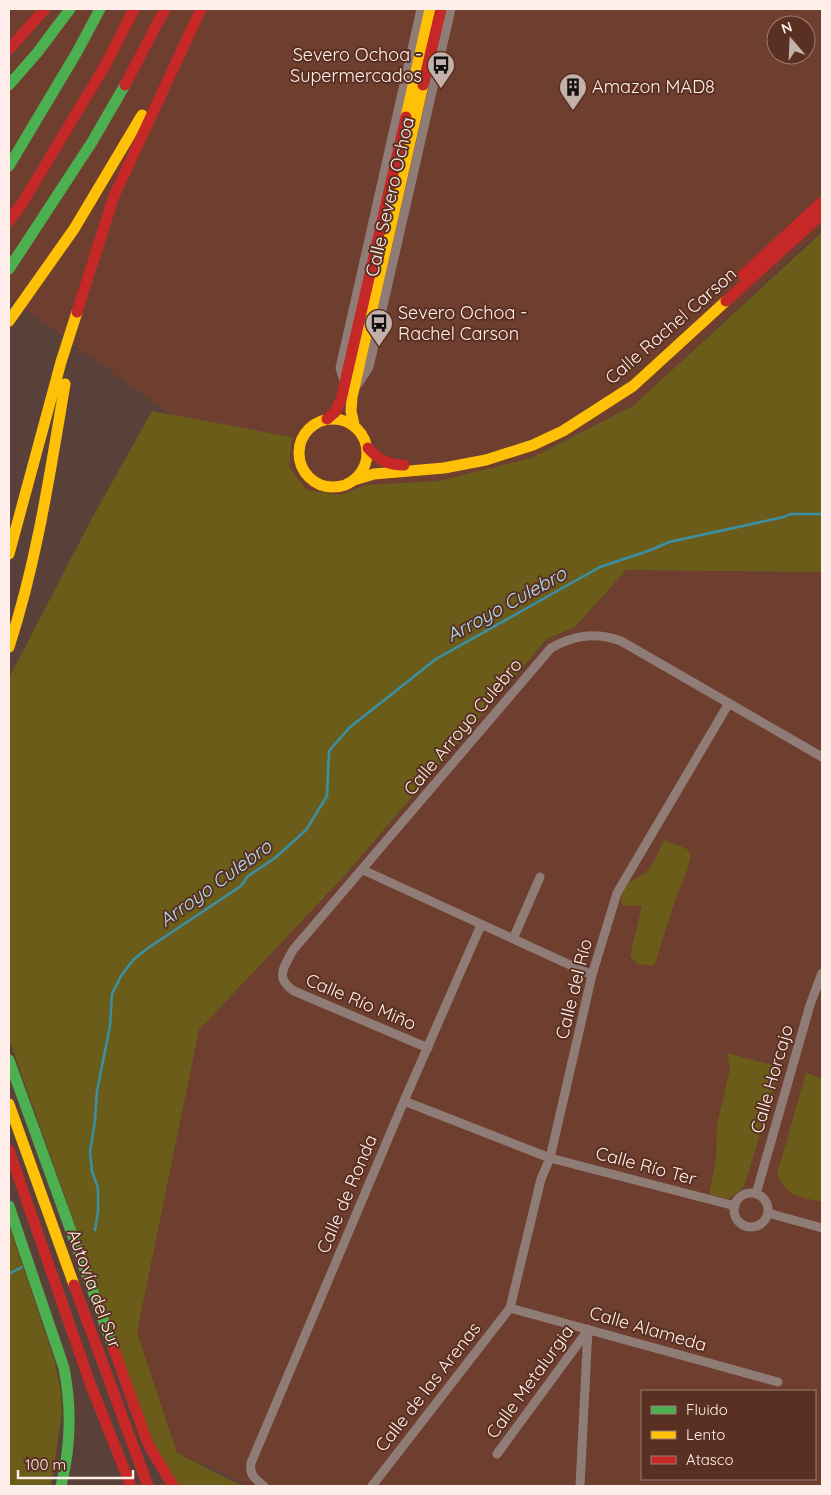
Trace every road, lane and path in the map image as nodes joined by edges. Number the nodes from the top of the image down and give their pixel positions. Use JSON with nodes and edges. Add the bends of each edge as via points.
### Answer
{"nodes":[{"id":1,"x":45,"y":9,"type":"edge"},
{"id":2,"x":70,"y":9,"type":"edge"},
{"id":3,"x":100,"y":9,"type":"edge"},
{"id":4,"x":134,"y":9,"type":"edge"},
{"id":5,"x":165,"y":9,"type":"edge"},
{"id":6,"x":201,"y":9,"type":"edge"},
{"id":7,"x":421,"y":9,"type":"edge"},
{"id":8,"x":430,"y":9,"type":"edge"},
{"id":9,"x":441,"y":9,"type":"edge"},
{"id":10,"x":451,"y":9,"type":"edge"},
{"id":11,"x":9,"y":49,"type":"edge"},
{"id":12,"x":178,"y":56,"type":"junction"},
{"id":13,"x":9,"y":85,"type":"edge"},
{"id":14,"x":9,"y":166,"type":"edge"},
{"id":15,"x":822,"y":202,"type":"edge"},
{"id":16,"x":822,"y":214,"type":"edge"},
{"id":17,"x":9,"y":221,"type":"edge"},
{"id":18,"x":9,"y":268,"type":"edge"},
{"id":19,"x":83,"y":293,"type":"junction"},
{"id":20,"x":9,"y":321,"type":"edge"},
{"id":21,"x":349,"y":387,"type":"junction"},
{"id":22,"x":327,"y":419,"type":"junction"},
{"id":23,"x":354,"y":425,"type":"junction"},
{"id":24,"x":368,"y":448,"type":"junction"},
{"id":25,"x":354,"y":480,"type":"junction"},
{"id":26,"x":9,"y":554,"type":"edge"},
{"id":27,"x":9,"y":647,"type":"edge"},
{"id":28,"x":729,"y":702,"type":"junction"},
{"id":29,"x":822,"y":757,"type":"edge"},
{"id":30,"x":363,"y":870,"type":"junction"},
{"id":31,"x":540,"y":877,"type":"dead end"},
{"id":32,"x":482,"y":925,"type":"junction"},
{"id":33,"x":513,"y":939,"type":"junction"},
{"id":34,"x":822,"y":974,"type":"edge"},
{"id":35,"x":592,"y":975,"type":"junction"},
{"id":36,"x":283,"y":982,"type":"joint"},
{"id":37,"x":428,"y":1048,"type":"junction"},
{"id":38,"x":9,"y":1060,"type":"edge"},
{"id":39,"x":404,"y":1101,"type":"junction"},
{"id":40,"x":9,"y":1104,"type":"edge"},
{"id":41,"x":9,"y":1150,"type":"edge"},
{"id":42,"x":550,"y":1158,"type":"junction"},
{"id":43,"x":9,"y":1173,"type":"edge"},
{"id":44,"x":756,"y":1194,"type":"junction"},
{"id":45,"x":9,"y":1206,"type":"edge"},
{"id":46,"x":735,"y":1206,"type":"junction"},
{"id":47,"x":768,"y":1213,"type":"junction"},
{"id":48,"x":822,"y":1228,"type":"edge"},
{"id":49,"x":87,"y":1272,"type":"junction"},
{"id":50,"x":58,"y":1287,"type":"junction"},
{"id":51,"x":510,"y":1308,"type":"junction"},
{"id":52,"x":588,"y":1330,"type":"junction"},
{"id":53,"x":778,"y":1382,"type":"dead end"},
{"id":54,"x":497,"y":1454,"type":"dead end"},
{"id":55,"x":140,"y":1465,"type":"junction"},
{"id":56,"x":61,"y":1486,"type":"edge"},
{"id":57,"x":130,"y":1486,"type":"edge"},
{"id":58,"x":148,"y":1486,"type":"edge"},
{"id":59,"x":173,"y":1486,"type":"edge"},
{"id":60,"x":264,"y":1486,"type":"edge"},
{"id":61,"x":372,"y":1486,"type":"edge"},
{"id":62,"x":580,"y":1486,"type":"edge"}],
"edges":[{"from":1,"to":11,"type":"main road"},
{"from":2,"to":13,"type":"main road"},
{"from":3,"to":14,"type":"main road"},
{"from":4,"to":17,"type":"main road","via":[[105,66]]},
{"from":5,"to":18,"type":"main road","via":[[92,142]]},
{"from":6,"to":12,"type":"main road"},
{"from":7,"to":21,"type":"street","name":"Calle Severo Ochoa","via":[[340,368]]},
{"from":8,"to":21,"type":"main road","name":"Calle Severo Ochoa"},
{"from":9,"to":21,"type":"main road","name":"Calle Severo Ochoa"},
{"from":10,"to":21,"type":"street","name":"Calle Severo Ochoa","via":[[369,367]]},
{"from":12,"to":19,"type":"main road","via":[[114,196]]},
{"from":12,"to":20,"type":"main road","via":[[74,229]]},
{"from":15,"to":24,"type":"main road","name":"Calle Rachel Carson","via":[[629,378],[600,401],[555,426],[519,442],[439,462],[391,466]]},
{"from":16,"to":25,"type":"main road","name":"Calle Rachel Carson","via":[[633,386],[563,431],[533,445],[486,460],[444,468],[374,474]]},
{"from":19,"to":26,"type":"main road"},
{"from":19,"to":27,"type":"main road","via":[[40,536]]},
{"from":21,"to":22,"type":"main road","name":"Calle Severo Ochoa","via":[[335,412]]},
{"from":21,"to":23,"type":"main road","name":"Calle Severo Ochoa"},
{"from":22,"to":23,"type":"main road","via":[[341,419]]},
{"from":22,"to":25,"type":"main road","via":[[312,426],[301,439],[300,465],[307,476],[328,488],[339,488]]},
{"from":23,"to":24,"type":"main road"},
{"from":24,"to":25,"type":"main road","via":[[367,461]]},
{"from":28,"to":29,"type":"street"},
{"from":28,"to":30,"type":"street","name":"Calle Arroyo Culebro","via":[[611,638],[582,636],[566,640],[551,648]]},
{"from":28,"to":35,"type":"street","name":"Calle del Río","via":[[617,893]]},
{"from":30,"to":32,"type":"street"},
{"from":30,"to":36,"type":"street","name":"Calle Arroyo Culebro","via":[[294,950],[283,969]]},
{"from":31,"to":33,"type":"street"},
{"from":32,"to":33,"type":"street"},
{"from":32,"to":37,"type":"street","name":"Calle de Ronda"},
{"from":33,"to":35,"type":"street"},
{"from":34,"to":44,"type":"street","name":"Calle Horcajo","via":[[810,1005]]},
{"from":35,"to":42,"type":"street","name":"Calle del Río"},
{"from":36,"to":37,"type":"street","name":"Calle Río Miño","via":[[294,991]]},
{"from":37,"to":39,"type":"street","name":"Calle de Ronda"},
{"from":38,"to":49,"type":"main road"},
{"from":39,"to":42,"type":"street","name":"Calle Río Ter"},
{"from":39,"to":60,"type":"street","name":"Calle de Ronda","via":[[256,1451],[250,1470],[252,1477]]},
{"from":40,"to":55,"type":"main road","name":"Autovía del Sur"},
{"from":41,"to":50,"type":"main road","name":"Autovía del Sur"},
{"from":42,"to":46,"type":"street","name":"Calle Río Ter"},
{"from":42,"to":51,"type":"street","name":"Calle del Río","via":[[541,1179]]},
{"from":43,"to":50,"type":"main road","via":[[42,1263]]},
{"from":44,"to":46,"type":"street","via":[[740,1197]]},
{"from":44,"to":47,"type":"street","via":[[764,1199]]},
{"from":45,"to":56,"type":"main road","via":[[68,1387],[71,1433]]},
{"from":46,"to":47,"type":"street","via":[[734,1212],[739,1221],[748,1226],[763,1222]]},
{"from":47,"to":48,"type":"street"},
{"from":49,"to":55,"type":"main road","via":[[113,1372],[136,1435]]},
{"from":49,"to":59,"type":"main road","via":[[148,1444]]},
{"from":50,"to":57,"type":"main road","name":"Autovía del Sur","via":[[90,1383]]},
{"from":51,"to":52,"type":"street","name":"Calle Alameda"},
{"from":51,"to":61,"type":"street","name":"Calle de las Arenas"},
{"from":52,"to":53,"type":"street","name":"Calle Alameda"},
{"from":52,"to":54,"type":"street","name":"Calle Metalurgia"},
{"from":52,"to":62,"type":"street"},
{"from":55,"to":58,"type":"main road","name":"Autovía del Sur"}]}
